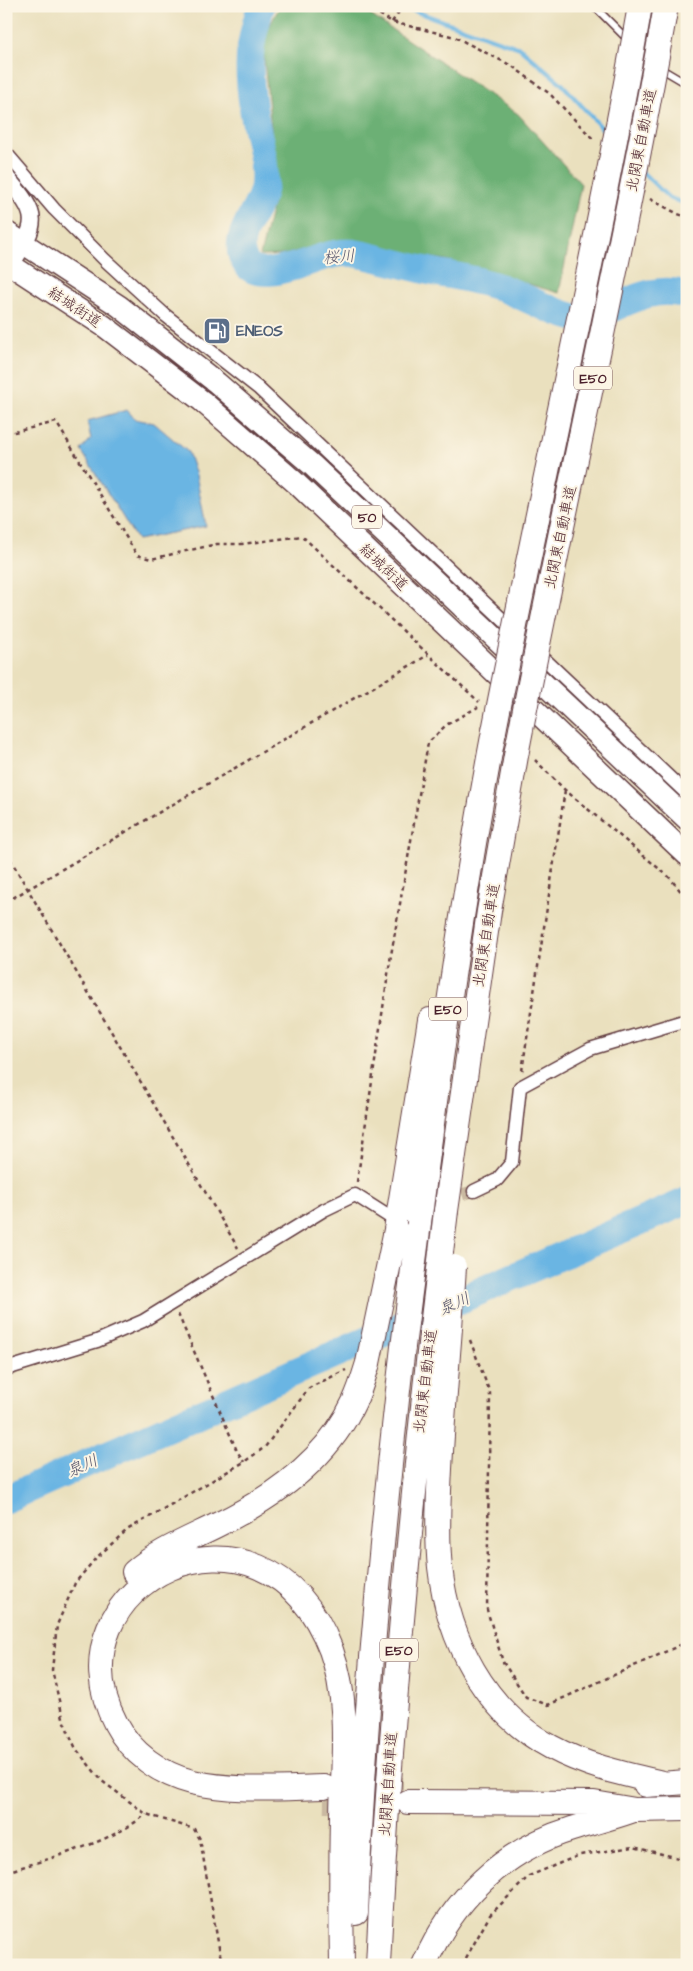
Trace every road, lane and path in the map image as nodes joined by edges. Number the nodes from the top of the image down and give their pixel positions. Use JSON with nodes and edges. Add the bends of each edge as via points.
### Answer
{"nodes":[{"id":1,"x":366,"y":6,"type":"edge"},
{"id":2,"x":403,"y":6,"type":"edge"},
{"id":3,"x":594,"y":6,"type":"edge"},
{"id":4,"x":640,"y":6,"type":"edge"},
{"id":5,"x":666,"y":6,"type":"edge"},
{"id":6,"x":392,"y":22,"type":"junction"},
{"id":7,"x":641,"y":53,"type":"dead end"},
{"id":8,"x":648,"y":60,"type":"dead end"},
{"id":9,"x":687,"y":84,"type":"edge"},
{"id":10,"x":597,"y":143,"type":"dead end"},
{"id":11,"x":6,"y":153,"type":"edge"},
{"id":12,"x":6,"y":177,"type":"edge"},
{"id":13,"x":643,"y":192,"type":"dead end"},
{"id":14,"x":687,"y":217,"type":"edge"},
{"id":15,"x":6,"y":232,"type":"edge"},
{"id":16,"x":25,"y":242,"type":"junction"},
{"id":17,"x":8,"y":266,"type":"edge"},
{"id":18,"x":6,"y":434,"type":"edge"},
{"id":19,"x":428,"y":655,"type":"junction"},
{"id":20,"x":687,"y":794,"type":"edge"},
{"id":21,"x":482,"y":795,"type":"junction"},
{"id":22,"x":687,"y":819,"type":"edge"},
{"id":23,"x":6,"y":852,"type":"edge"},
{"id":24,"x":687,"y":855,"type":"edge"},
{"id":25,"x":28,"y":889,"type":"junction"},
{"id":26,"x":687,"y":899,"type":"edge"},
{"id":27,"x":6,"y":902,"type":"edge"},
{"id":28,"x":687,"y":1020,"type":"edge"},
{"id":29,"x":520,"y":1087,"type":"junction"},
{"id":30,"x":355,"y":1196,"type":"junction"},
{"id":31,"x":459,"y":1202,"type":"junction"},
{"id":32,"x":392,"y":1223,"type":"junction"},
{"id":33,"x":243,"y":1258,"type":"junction"},
{"id":34,"x":174,"y":1303,"type":"junction"},
{"id":35,"x":449,"y":1332,"type":"junction"},
{"id":36,"x":359,"y":1365,"type":"junction"},
{"id":37,"x":6,"y":1369,"type":"edge"},
{"id":38,"x":244,"y":1462,"type":"junction"},
{"id":39,"x":687,"y":1642,"type":"edge"},
{"id":40,"x":687,"y":1782,"type":"edge"},
{"id":41,"x":662,"y":1783,"type":"junction"},
{"id":42,"x":687,"y":1808,"type":"edge"},
{"id":43,"x":635,"y":1810,"type":"junction"},
{"id":44,"x":146,"y":1814,"type":"junction"},
{"id":45,"x":687,"y":1860,"type":"edge"},
{"id":46,"x":6,"y":1872,"type":"edge"},
{"id":47,"x":222,"y":1965,"type":"edge"},
{"id":48,"x":342,"y":1965,"type":"edge"},
{"id":49,"x":354,"y":1965,"type":"edge"},
{"id":50,"x":378,"y":1965,"type":"edge"},
{"id":51,"x":424,"y":1965,"type":"edge"},
{"id":52,"x":462,"y":1965,"type":"edge"}],
"edges":[{"from":1,"to":6,"type":"path"},
{"from":2,"to":6,"type":"path"},
{"from":3,"to":7,"type":"lane"},
{"from":4,"to":21,"type":"highway","name":"北関東自動車道","number":"E50","bridge":true},
{"from":5,"to":31,"type":"highway","name":"北関東自動車道","number":"E50","bridge":true,"via":[[643,135],[548,589],[489,911],[474,1016]]},
{"from":6,"to":10,"type":"path","via":[[455,37],[512,66],[550,94]]},
{"from":8,"to":9,"type":"lane"},
{"from":11,"to":20,"type":"street","via":[[54,209],[105,260],[165,315],[258,388]]},
{"from":12,"to":16,"type":"street","name":"結城街道","via":[[28,206],[32,217],[31,231]]},
{"from":13,"to":14,"type":"path","via":[[650,200]]},
{"from":15,"to":16,"type":"highway","number":"50"},
{"from":16,"to":17,"type":"street","name":"結城街道"},
{"from":16,"to":22,"type":"highway","name":"結城街道","number":"50","via":[[119,306],[225,389],[312,465]]},
{"from":17,"to":24,"type":"highway","name":"結城街道","number":"50","via":[[104,326],[202,401],[282,470]]},
{"from":18,"to":19,"type":"path","via":[[56,422],[137,555],[151,559],[217,544],[302,536]]},
{"from":19,"to":25,"type":"path"},
{"from":19,"to":30,"type":"path","via":[[482,705],[446,725],[428,744],[390,961]]},
{"from":21,"to":32,"type":"highway","via":[[428,1029]]},
{"from":21,"to":49,"type":"highway","name":"北関東自動車道","number":"E50","bridge":true,"via":[[444,1034],[388,1479],[366,1729]]},
{"from":23,"to":25,"type":"path"},
{"from":25,"to":27,"type":"path"},
{"from":25,"to":33,"type":"path"},
{"from":26,"to":29,"type":"path","via":[[669,877],[565,790]]},
{"from":28,"to":29,"type":"street","via":[[590,1049]]},
{"from":29,"to":31,"type":"street","via":[[512,1162],[497,1180]]},
{"from":30,"to":32,"type":"street"},
{"from":30,"to":33,"type":"street","via":[[324,1210]]},
{"from":31,"to":35,"type":"highway","name":"北関東自動車道","number":"E50","bridge":true},
{"from":32,"to":36,"type":"highway","bridge":true},
{"from":33,"to":34,"type":"street"},
{"from":34,"to":37,"type":"street","via":[[97,1341]]},
{"from":34,"to":38,"type":"path"},
{"from":35,"to":39,"type":"path","via":[[490,1393],[487,1610],[503,1662],[526,1697],[548,1705]]},
{"from":35,"to":41,"type":"highway","via":[[438,1536],[445,1598],[459,1643],[485,1688],[525,1730],[577,1760]]},
{"from":35,"to":50,"type":"highway","name":"北関東自動車道","number":"E50","via":[[416,1461],[392,1728]]},
{"from":36,"to":38,"type":"path","via":[[309,1388],[265,1447]]},
{"from":36,"to":48,"type":"highway","via":[[354,1402],[314,1460],[266,1498],[176,1544],[138,1568],[110,1596],[89,1645],[88,1684],[98,1723],[120,1756],[147,1780],[179,1793],[213,1801],[324,1794],[192,1782],[157,1768],[124,1738],[106,1703],[102,1683],[105,1642],[121,1606],[134,1591],[166,1570],[216,1557],[234,1560],[271,1572],[300,1596],[323,1632],[336,1669],[344,1725]]},
{"from":38,"to":44,"type":"path","via":[[127,1530],[75,1582],[57,1625],[52,1670],[64,1722],[76,1749],[102,1781]]},
{"from":40,"to":41,"type":"highway"},
{"from":41,"to":43,"type":"highway","via":[[606,1790],[409,1795],[594,1803]]},
{"from":42,"to":43,"type":"highway"},
{"from":43,"to":51,"type":"highway","via":[[571,1829],[501,1864],[472,1890],[451,1915]]},
{"from":44,"to":46,"type":"path","via":[[110,1836]]},
{"from":44,"to":47,"type":"path","via":[[194,1829],[200,1839]]},
{"from":45,"to":52,"type":"path","via":[[633,1847],[580,1855],[529,1876],[490,1915]]}]}
